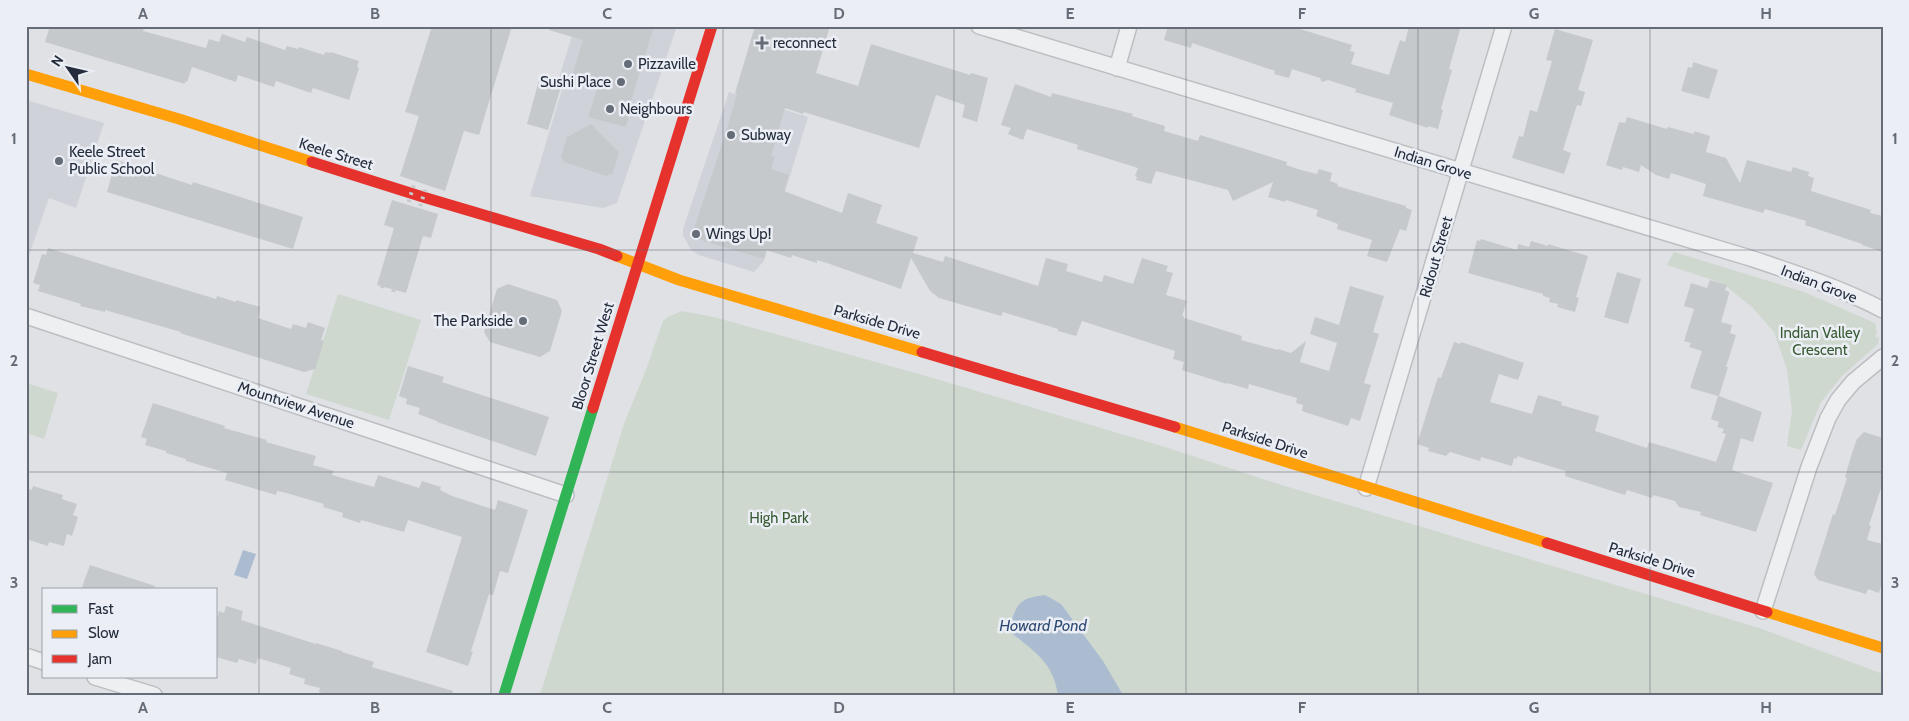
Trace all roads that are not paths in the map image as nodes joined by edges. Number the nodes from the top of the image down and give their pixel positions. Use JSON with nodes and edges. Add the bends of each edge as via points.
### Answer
{"nodes":[{"id":1,"x":712,"y":26,"type":"edge"},
{"id":2,"x":980,"y":26,"type":"edge"},
{"id":3,"x":1130,"y":26,"type":"edge"},
{"id":4,"x":1504,"y":26,"type":"edge"},
{"id":5,"x":1117,"y":68,"type":"junction"},
{"id":6,"x":26,"y":74,"type":"edge"},
{"id":7,"x":1460,"y":172,"type":"junction"},
{"id":8,"x":637,"y":264,"type":"junction"},
{"id":9,"x":1883,"y":310,"type":"edge"},
{"id":10,"x":26,"y":316,"type":"edge"},
{"id":11,"x":1883,"y":357,"type":"edge"},
{"id":12,"x":1366,"y":488,"type":"junction"},
{"id":13,"x":566,"y":495,"type":"junction"},
{"id":14,"x":1763,"y":611,"type":"junction"},
{"id":15,"x":1883,"y":648,"type":"edge"},
{"id":16,"x":26,"y":656,"type":"edge"},
{"id":17,"x":42,"y":661,"type":"edge"},
{"id":18,"x":98,"y":678,"type":"edge"},
{"id":19,"x":154,"y":695,"type":"edge"},
{"id":20,"x":504,"y":695,"type":"edge"}],
"edges":[{"from":1,"to":8,"type":"main road","name":"Bloor Street West"},
{"from":2,"to":5,"type":"street","name":"Indian Grove"},
{"from":3,"to":5,"type":"street"},
{"from":4,"to":7,"type":"street","name":"Ridout Street"},
{"from":5,"to":7,"type":"street","name":"Indian Grove"},
{"from":6,"to":8,"type":"main road","name":"Keele Street","via":[[599,249]]},
{"from":7,"to":9,"type":"street","name":"Indian Grove","via":[[1750,258]]},
{"from":7,"to":12,"type":"street","name":"Ridout Street"},
{"from":8,"to":12,"type":"main road","name":"Parkside Drive","via":[[679,280],[1138,416]]},
{"from":8,"to":13,"type":"main road","name":"Bloor Street West"},
{"from":10,"to":13,"type":"street","name":"Mountview Avenue"},
{"from":11,"to":14,"type":"street","via":[[1853,382],[1828,418]]},
{"from":12,"to":14,"type":"main road","name":"Parkside Drive"},
{"from":13,"to":20,"type":"main road","name":"Bloor Street West"},
{"from":14,"to":15,"type":"main road","name":"Parkside Drive"},
{"from":16,"to":17,"type":"street"},
{"from":18,"to":19,"type":"street"}]}
